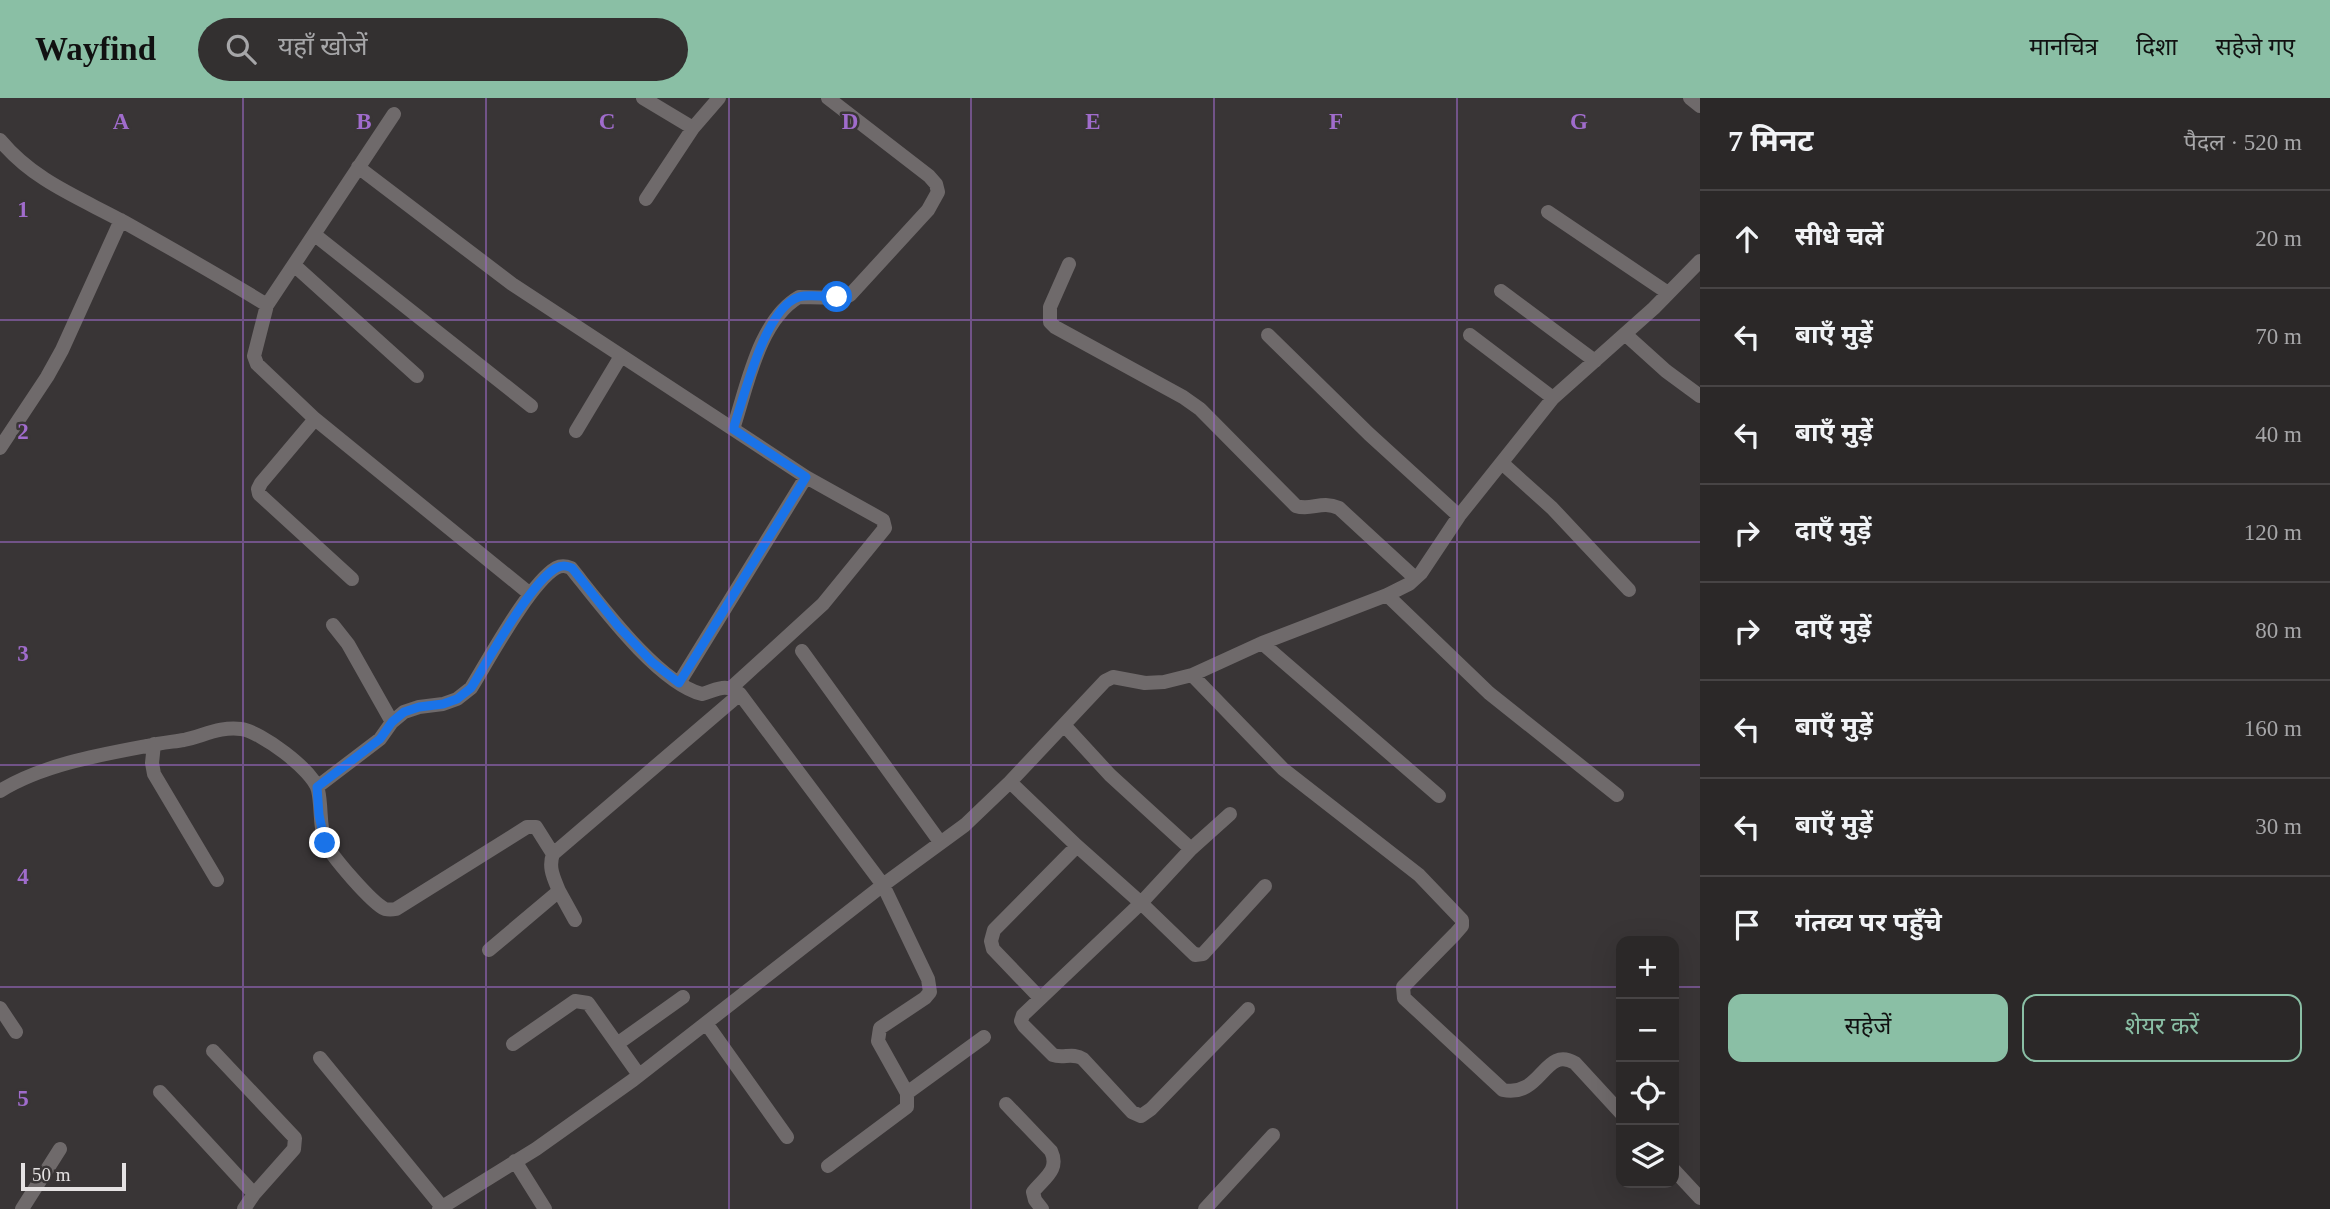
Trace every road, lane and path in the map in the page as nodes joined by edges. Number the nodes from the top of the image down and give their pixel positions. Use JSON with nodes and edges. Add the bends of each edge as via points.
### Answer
{"nodes":[{"id":1,"x":643,"y":98,"type":"edge"},
{"id":2,"x":719,"y":98,"type":"edge"},
{"id":3,"x":828,"y":98,"type":"edge"},
{"id":4,"x":1690,"y":98,"type":"edge"},
{"id":5,"x":1700,"y":106,"type":"edge"},
{"id":6,"x":394,"y":114,"type":"dead end"},
{"id":7,"x":693,"y":128,"type":"junction"},
{"id":8,"x":0,"y":140,"type":"edge"},
{"id":9,"x":358,"y":167,"type":"junction"},
{"id":10,"x":646,"y":199,"type":"dead end"},
{"id":11,"x":1548,"y":212,"type":"dead end"},
{"id":12,"x":121,"y":220,"type":"junction"},
{"id":13,"x":315,"y":235,"type":"junction"},
{"id":14,"x":1700,"y":261,"type":"edge"},
{"id":15,"x":1069,"y":264,"type":"dead end"},
{"id":16,"x":294,"y":265,"type":"junction"},
{"id":17,"x":1501,"y":291,"type":"dead end"},
{"id":18,"x":1668,"y":293,"type":"junction"},
{"id":19,"x":267,"y":305,"type":"junction"},
{"id":20,"x":1625,"y":334,"type":"junction"},
{"id":21,"x":1268,"y":335,"type":"dead end"},
{"id":22,"x":1470,"y":335,"type":"dead end"},
{"id":23,"x":621,"y":356,"type":"junction"},
{"id":24,"x":1595,"y":360,"type":"junction"},
{"id":25,"x":417,"y":376,"type":"dead end"},
{"id":26,"x":1700,"y":396,"type":"edge"},
{"id":27,"x":1553,"y":398,"type":"junction"},
{"id":28,"x":531,"y":406,"type":"dead end"},
{"id":29,"x":315,"y":419,"type":"junction"},
{"id":30,"x":733,"y":429,"type":"junction"},
{"id":31,"x":576,"y":431,"type":"dead end"},
{"id":32,"x":0,"y":448,"type":"edge"},
{"id":33,"x":1502,"y":463,"type":"junction"},
{"id":34,"x":806,"y":477,"type":"junction"},
{"id":35,"x":1459,"y":516,"type":"junction"},
{"id":36,"x":1415,"y":578,"type":"junction"},
{"id":37,"x":352,"y":579,"type":"dead end"},
{"id":38,"x":1629,"y":590,"type":"dead end"},
{"id":39,"x":530,"y":594,"type":"junction"},
{"id":40,"x":1387,"y":595,"type":"junction"},
{"id":41,"x":333,"y":625,"type":"dead end"},
{"id":42,"x":1262,"y":643,"type":"junction"},
{"id":43,"x":802,"y":651,"type":"dead end"},
{"id":44,"x":1192,"y":675,"type":"junction"},
{"id":45,"x":679,"y":683,"type":"junction"},
{"id":46,"x":735,"y":691,"type":"junction"},
{"id":47,"x":392,"y":722,"type":"junction"},
{"id":48,"x":1064,"y":724,"type":"junction"},
{"id":49,"x":154,"y":744,"type":"junction"},
{"id":50,"x":1010,"y":782,"type":"junction"},
{"id":51,"x":317,"y":787,"type":"junction"},
{"id":52,"x":0,"y":791,"type":"edge"},
{"id":53,"x":1616,"y":795,"type":"dead end"},
{"id":54,"x":1439,"y":796,"type":"dead end"},
{"id":55,"x":1230,"y":814,"type":"dead end"},
{"id":56,"x":940,"y":842,"type":"junction"},
{"id":57,"x":1077,"y":846,"type":"junction"},
{"id":58,"x":1191,"y":849,"type":"junction"},
{"id":59,"x":553,"y":854,"type":"junction"},
{"id":60,"x":217,"y":880,"type":"dead end"},
{"id":61,"x":883,"y":885,"type":"junction"},
{"id":62,"x":1265,"y":886,"type":"dead end"},
{"id":63,"x":559,"y":891,"type":"junction"},
{"id":64,"x":1141,"y":903,"type":"junction"},
{"id":65,"x":575,"y":920,"type":"dead end"},
{"id":66,"x":489,"y":950,"type":"dead end"},
{"id":67,"x":683,"y":998,"type":"dead end"},
{"id":68,"x":1039,"y":998,"type":"junction"},
{"id":69,"x":0,"y":1008,"type":"edge"},
{"id":70,"x":1248,"y":1009,"type":"dead end"},
{"id":71,"x":706,"y":1023,"type":"junction"},
{"id":72,"x":16,"y":1032,"type":"dead end"},
{"id":73,"x":985,"y":1037,"type":"dead end"},
{"id":74,"x":513,"y":1044,"type":"dead end"},
{"id":75,"x":617,"y":1044,"type":"junction"},
{"id":76,"x":213,"y":1051,"type":"dead end"},
{"id":77,"x":320,"y":1058,"type":"dead end"},
{"id":78,"x":639,"y":1075,"type":"junction"},
{"id":79,"x":160,"y":1092,"type":"dead end"},
{"id":80,"x":907,"y":1093,"type":"junction"},
{"id":81,"x":1006,"y":1104,"type":"dead end"},
{"id":82,"x":1616,"y":1108,"type":"edge"},
{"id":83,"x":1273,"y":1135,"type":"dead end"},
{"id":84,"x":788,"y":1137,"type":"dead end"},
{"id":85,"x":60,"y":1149,"type":"dead end"},
{"id":86,"x":515,"y":1161,"type":"junction"},
{"id":87,"x":828,"y":1166,"type":"dead end"},
{"id":88,"x":1679,"y":1175,"type":"edge"},
{"id":89,"x":254,"y":1194,"type":"junction"},
{"id":90,"x":1700,"y":1198,"type":"edge"},
{"id":91,"x":441,"y":1208,"type":"edge"},
{"id":92,"x":1039,"y":1208,"type":"edge"},
{"id":93,"x":22,"y":1209,"type":"edge"},
{"id":94,"x":244,"y":1209,"type":"edge"},
{"id":95,"x":545,"y":1209,"type":"edge"},
{"id":96,"x":1205,"y":1209,"type":"edge"}],
"edges":[{"from":1,"to":7,"type":"street"},
{"from":2,"to":7,"type":"street"},
{"from":3,"to":30,"type":"street","via":[[929,176],[936,184],[936,199],[850,295],[799,297],[775,318],[762,341]]},
{"from":4,"to":5,"type":"street"},
{"from":6,"to":9,"type":"street"},
{"from":7,"to":10,"type":"street"},
{"from":8,"to":12,"type":"street","via":[[36,175]]},
{"from":9,"to":13,"type":"street"},
{"from":9,"to":23,"type":"street","via":[[512,284]]},
{"from":11,"to":18,"type":"street"},
{"from":12,"to":19,"type":"street"},
{"from":12,"to":32,"type":"street","via":[[57,359]]},
{"from":13,"to":16,"type":"street"},
{"from":13,"to":28,"type":"street"},
{"from":14,"to":18,"type":"street"},
{"from":15,"to":36,"type":"street","via":[[1050,307],[1055,327],[1183,397],[1296,506],[1304,509],[1328,503],[1339,508]]},
{"from":16,"to":19,"type":"street"},
{"from":16,"to":25,"type":"street"},
{"from":17,"to":24,"type":"street"},
{"from":18,"to":20,"type":"street"},
{"from":19,"to":29,"type":"street","via":[[254,356],[257,364]]},
{"from":20,"to":24,"type":"street"},
{"from":20,"to":26,"type":"street"},
{"from":21,"to":35,"type":"street"},
{"from":22,"to":27,"type":"street"},
{"from":23,"to":30,"type":"street"},
{"from":23,"to":31,"type":"street"},
{"from":24,"to":27,"type":"street"},
{"from":27,"to":33,"type":"street"},
{"from":29,"to":37,"type":"street","via":[[258,489]]},
{"from":29,"to":39,"type":"street"},
{"from":30,"to":34,"type":"street"},
{"from":33,"to":35,"type":"street"},
{"from":33,"to":38,"type":"street","via":[[1552,508]]},
{"from":34,"to":45,"type":"street"},
{"from":34,"to":46,"type":"street","via":[[883,520],[885,528],[823,604]]},
{"from":35,"to":36,"type":"street"},
{"from":36,"to":40,"type":"street"},
{"from":39,"to":45,"type":"street","via":[[556,568],[572,568],[618,626]]},
{"from":39,"to":47,"type":"street","via":[[471,688],[457,699],[404,712]]},
{"from":40,"to":42,"type":"street"},
{"from":40,"to":53,"type":"street","via":[[1489,693]]},
{"from":41,"to":47,"type":"street"},
{"from":42,"to":44,"type":"street"},
{"from":42,"to":54,"type":"street"},
{"from":43,"to":56,"type":"street"},
{"from":44,"to":48,"type":"street","via":[[1145,683],[1113,677]]},
{"from":44,"to":82,"type":"street","via":[[1283,769],[1419,875],[1462,920],[1455,934],[1402,987],[1404,998],[1503,1090],[1523,1090],[1554,1062],[1569,1059]]},
{"from":45,"to":46,"type":"street","via":[[702,694],[722,687]]},
{"from":46,"to":59,"type":"street"},
{"from":46,"to":61,"type":"street"},
{"from":47,"to":51,"type":"street","via":[[380,739]]},
{"from":48,"to":50,"type":"street"},
{"from":48,"to":58,"type":"street","via":[[1110,775]]},
{"from":49,"to":51,"type":"street","via":[[239,728],[295,760]]},
{"from":49,"to":52,"type":"street","via":[[77,760]]},
{"from":49,"to":60,"type":"street","via":[[154,774]]},
{"from":50,"to":56,"type":"street"},
{"from":50,"to":57,"type":"street"},
{"from":51,"to":59,"type":"street","via":[[325,843],[335,860],[387,910],[396,909],[527,827],[536,828]]},
{"from":55,"to":58,"type":"street"},
{"from":56,"to":61,"type":"street"},
{"from":57,"to":64,"type":"street"},
{"from":57,"to":68,"type":"street","via":[[994,930],[991,941],[993,949]]},
{"from":58,"to":64,"type":"street"},
{"from":59,"to":63,"type":"street","via":[[551,870]]},
{"from":61,"to":71,"type":"street"},
{"from":61,"to":80,"type":"street","via":[[931,987],[925,998],[880,1028],[877,1035]]},
{"from":62,"to":64,"type":"street","via":[[1198,955]]},
{"from":63,"to":65,"type":"street"},
{"from":63,"to":66,"type":"street"},
{"from":64,"to":68,"type":"street"},
{"from":67,"to":75,"type":"street"},
{"from":68,"to":70,"type":"street","via":[[1023,1016],[1024,1026],[1053,1055],[1083,1059],[1141,1116]]},
{"from":69,"to":72,"type":"street"},
{"from":71,"to":78,"type":"street"},
{"from":71,"to":84,"type":"street"},
{"from":73,"to":80,"type":"street"},
{"from":74,"to":75,"type":"street","via":[[575,1001],[582,1001]]},
{"from":75,"to":78,"type":"street"},
{"from":76,"to":89,"type":"street","via":[[295,1138],[294,1149]]},
{"from":77,"to":91,"type":"street"},
{"from":78,"to":86,"type":"street"},
{"from":79,"to":89,"type":"street"},
{"from":80,"to":87,"type":"street","via":[[907,1107]]},
{"from":81,"to":92,"type":"street","via":[[1055,1160],[1055,1167],[1033,1192]]},
{"from":83,"to":96,"type":"street"},
{"from":85,"to":93,"type":"street"},
{"from":86,"to":91,"type":"street"},
{"from":86,"to":95,"type":"street"},
{"from":88,"to":90,"type":"street"},
{"from":89,"to":94,"type":"street"}]}
